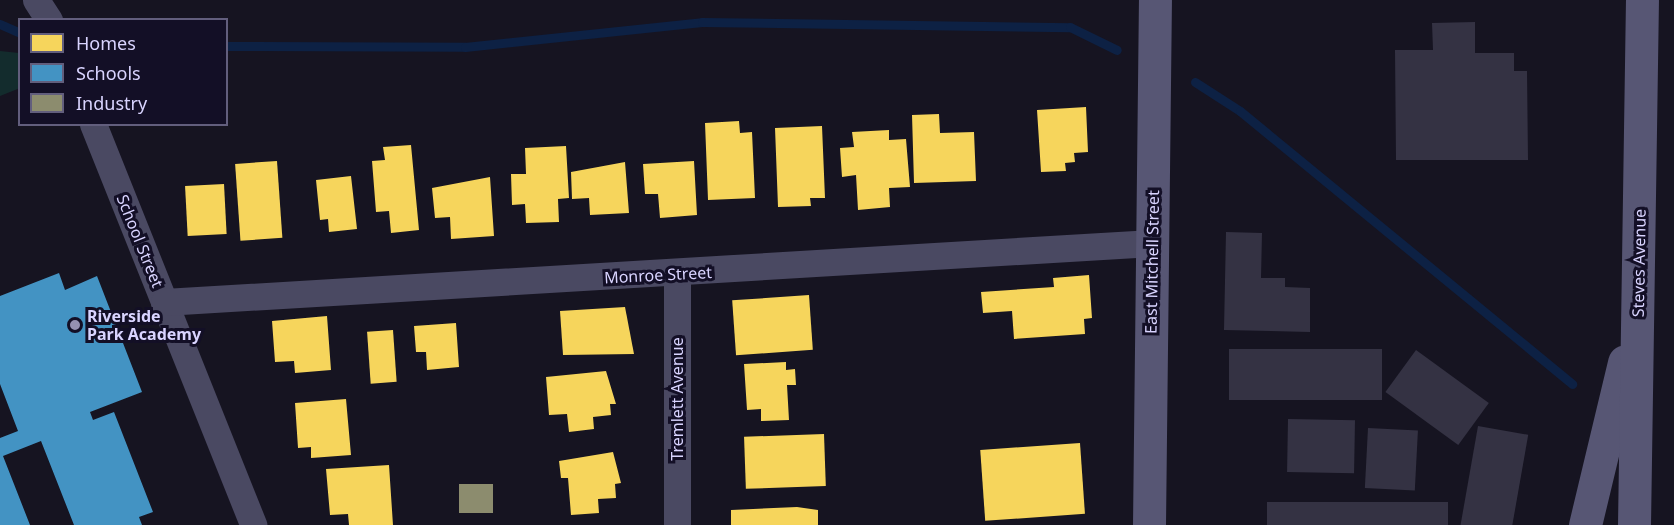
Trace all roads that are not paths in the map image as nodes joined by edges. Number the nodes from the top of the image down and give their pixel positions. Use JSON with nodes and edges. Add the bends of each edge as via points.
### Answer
{"nodes":[{"id":1,"x":36,"y":0,"type":"edge"},
{"id":2,"x":1155,"y":0,"type":"edge"},
{"id":3,"x":1642,"y":0,"type":"edge"},
{"id":4,"x":48,"y":18,"type":"edge"},
{"id":5,"x":94,"y":126,"type":"edge"},
{"id":6,"x":1152,"y":243,"type":"junction"},
{"id":7,"x":677,"y":274,"type":"junction"},
{"id":8,"x":1639,"y":298,"type":"junction"},
{"id":9,"x":164,"y":302,"type":"junction"},
{"id":10,"x":253,"y":525,"type":"edge"},
{"id":11,"x":677,"y":525,"type":"edge"},
{"id":12,"x":1149,"y":525,"type":"edge"},
{"id":13,"x":1585,"y":525,"type":"edge"},
{"id":14,"x":1634,"y":525,"type":"edge"}],
"edges":[{"from":1,"to":4,"type":"street"},
{"from":2,"to":6,"type":"main road","name":"East Mitchell Street"},
{"from":3,"to":8,"type":"main road","name":"Steves Avenue"},
{"from":5,"to":9,"type":"street","name":"School Street"},
{"from":6,"to":7,"type":"street","name":"Monroe Street"},
{"from":6,"to":12,"type":"main road","name":"East Mitchell Street"},
{"from":7,"to":9,"type":"street","name":"Monroe Street"},
{"from":7,"to":11,"type":"street","name":"Tremlett Avenue"},
{"from":8,"to":13,"type":"main road"},
{"from":8,"to":14,"type":"main road","name":"Steves Avenue"},
{"from":9,"to":10,"type":"street","name":"School Street"}]}
